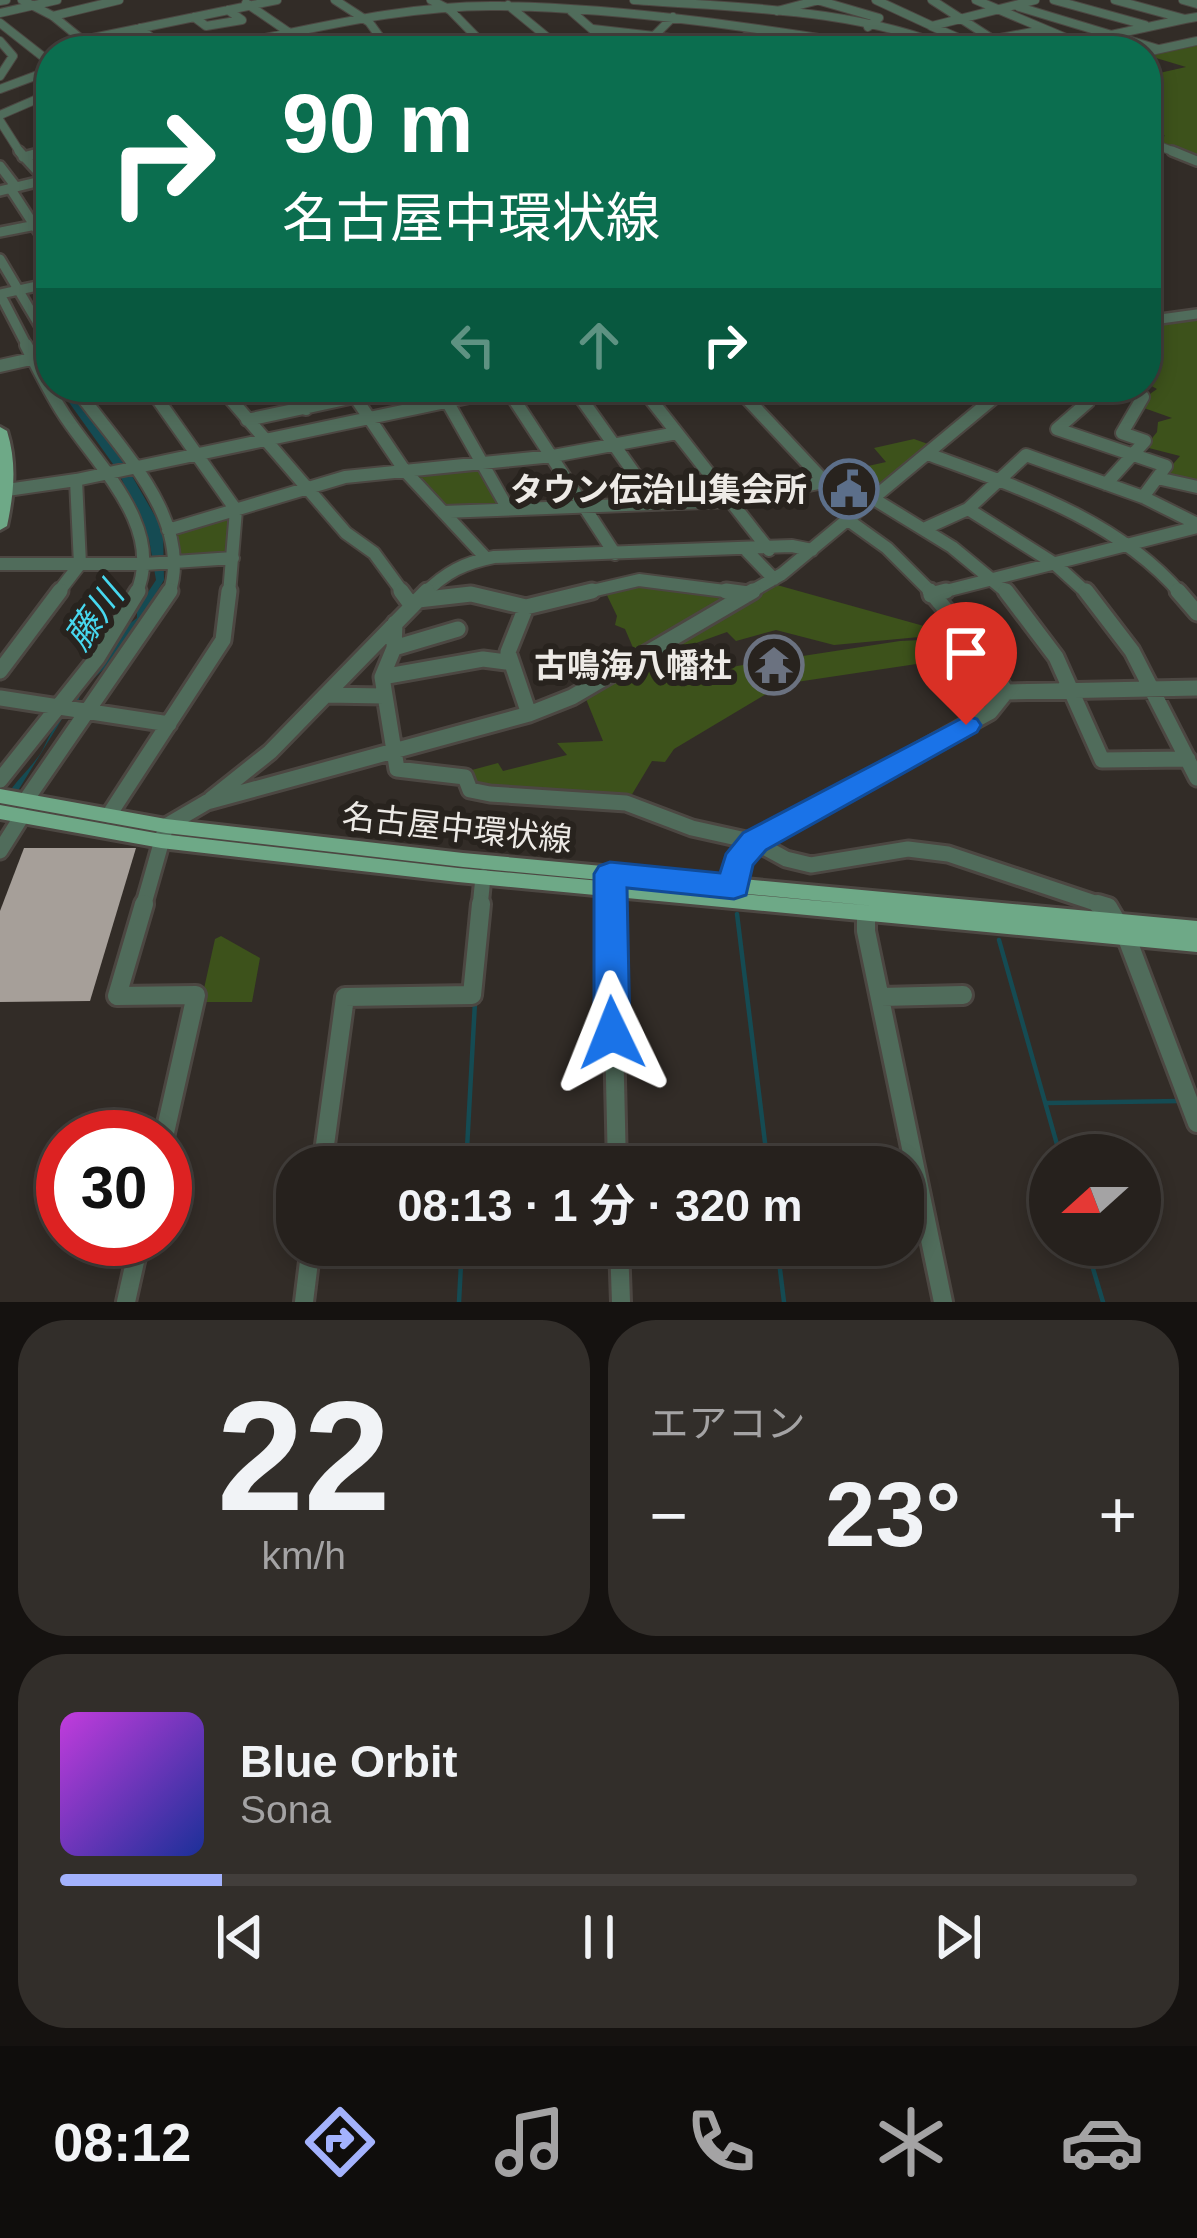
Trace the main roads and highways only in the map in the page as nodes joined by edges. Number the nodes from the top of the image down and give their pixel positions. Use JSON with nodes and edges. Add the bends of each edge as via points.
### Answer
{"nodes":[{"id":1,"x":0,"y":431,"type":"edge"},
{"id":2,"x":0,"y":526,"type":"edge"},
{"id":3,"x":0,"y":796,"type":"edge"},
{"id":4,"x":17,"y":808,"type":"edge"},
{"id":5,"x":164,"y":834,"type":"junction"},
{"id":6,"x":609,"y":882,"type":"junction"},
{"id":7,"x":866,"y":908,"type":"junction"},
{"id":8,"x":1197,"y":929,"type":"edge"},
{"id":9,"x":1125,"y":933,"type":"junction"},
{"id":10,"x":1197,"y":944,"type":"edge"}],
"edges":[{"from":1,"to":2,"type":"main road","via":[[8,452]]},
{"from":3,"to":4,"type":"main road","name":"名古屋中環状線"},
{"from":4,"to":5,"type":"main road","name":"名古屋中環状線"},
{"from":4,"to":5,"type":"main road","name":"名古屋中環状線","via":[[109,815]]},
{"from":5,"to":6,"type":"main road","name":"名古屋中環状線"},
{"from":5,"to":6,"type":"main road","name":"名古屋中環状線","via":[[483,877]]},
{"from":6,"to":7,"type":"main road","name":"名古屋中環状線"},
{"from":6,"to":7,"type":"main road","name":"名古屋中環状線","via":[[734,886]]},
{"from":7,"to":9,"type":"main road","name":"名古屋中環状線"},
{"from":8,"to":9,"type":"main road","name":"名古屋中環状線"},
{"from":9,"to":10,"type":"main road","name":"名古屋中環状線"}]}
